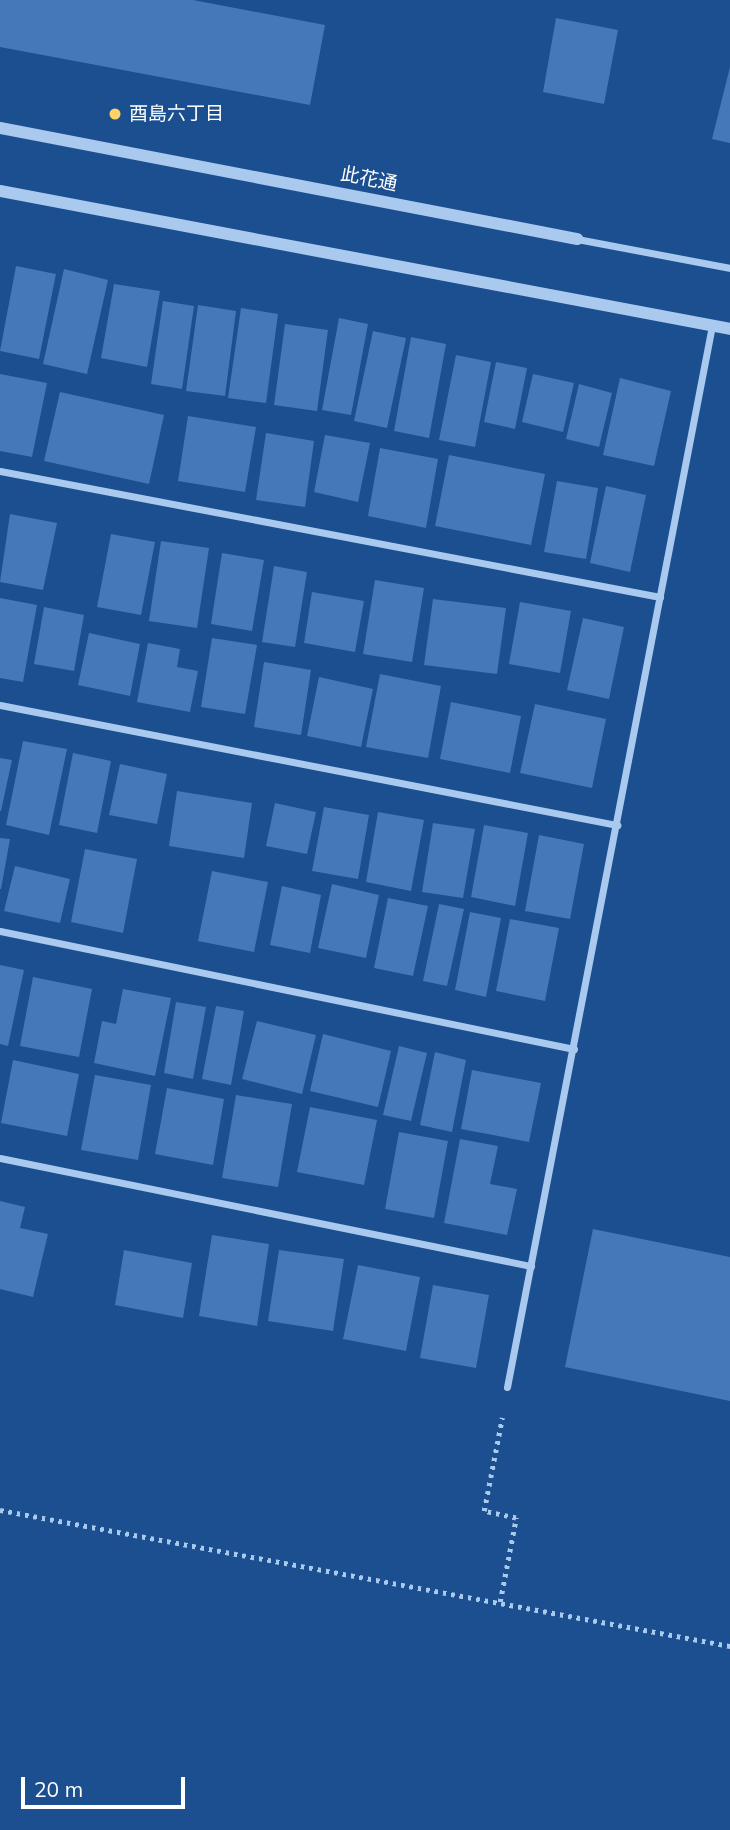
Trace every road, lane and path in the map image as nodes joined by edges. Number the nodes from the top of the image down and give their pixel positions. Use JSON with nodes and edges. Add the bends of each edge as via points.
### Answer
{"nodes":[{"id":1,"x":0,"y":128,"type":"edge"},
{"id":2,"x":0,"y":191,"type":"edge"},
{"id":3,"x":578,"y":239,"type":"joint"},
{"id":4,"x":730,"y":268,"type":"edge"},
{"id":5,"x":712,"y":325,"type":"junction"},
{"id":6,"x":730,"y":328,"type":"edge"},
{"id":7,"x":0,"y":471,"type":"edge"},
{"id":8,"x":660,"y":597,"type":"junction"},
{"id":9,"x":0,"y":705,"type":"edge"},
{"id":10,"x":617,"y":825,"type":"junction"},
{"id":11,"x":0,"y":931,"type":"edge"},
{"id":12,"x":574,"y":1049,"type":"junction"},
{"id":13,"x":0,"y":1158,"type":"edge"},
{"id":14,"x":531,"y":1266,"type":"junction"},
{"id":15,"x":508,"y":1387,"type":"joint"},
{"id":16,"x":0,"y":1510,"type":"edge"},
{"id":17,"x":500,"y":1602,"type":"junction"},
{"id":18,"x":730,"y":1646,"type":"edge"}],
"edges":[{"from":1,"to":3,"type":"street","name":"此花通"},
{"from":2,"to":5,"type":"street"},
{"from":3,"to":4,"type":"street","name":"此花通"},
{"from":5,"to":6,"type":"street"},
{"from":5,"to":8,"type":"street"},
{"from":7,"to":8,"type":"street"},
{"from":8,"to":10,"type":"street"},
{"from":9,"to":10,"type":"street"},
{"from":10,"to":12,"type":"street"},
{"from":11,"to":12,"type":"street"},
{"from":12,"to":14,"type":"street"},
{"from":13,"to":14,"type":"street"},
{"from":14,"to":15,"type":"street"},
{"from":15,"to":17,"type":"path","via":[[484,1511],[516,1518]]},
{"from":16,"to":17,"type":"path"},
{"from":17,"to":18,"type":"path"}]}
